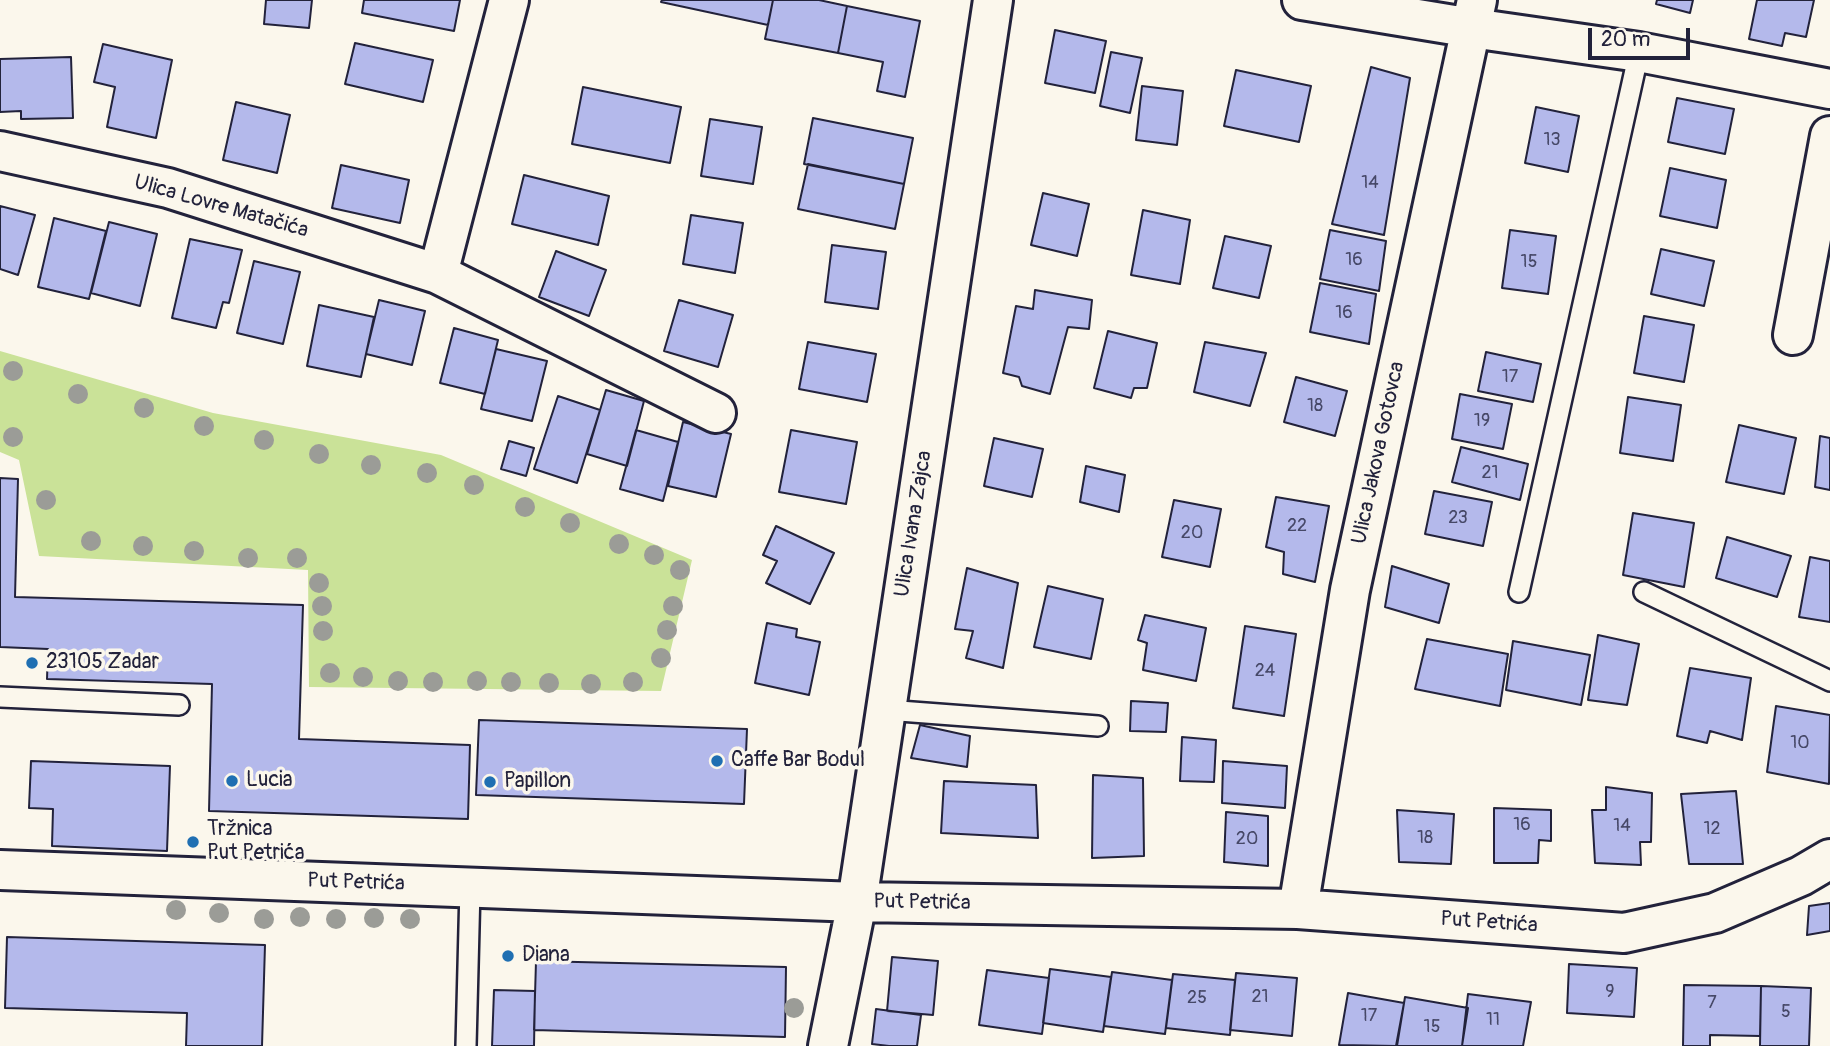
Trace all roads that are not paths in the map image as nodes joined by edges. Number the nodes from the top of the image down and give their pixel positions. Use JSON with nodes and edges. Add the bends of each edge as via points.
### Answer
{"nodes":[{"id":1,"x":509,"y":0,"type":"edge"},
{"id":2,"x":993,"y":0,"type":"edge"},
{"id":3,"x":1302,"y":0,"type":"edge"},
{"id":4,"x":1474,"y":14,"type":"edge"},
{"id":5,"x":1639,"y":52,"type":"junction"},
{"id":6,"x":1830,"y":89,"type":"edge"},
{"id":7,"x":1830,"y":136,"type":"edge"},
{"id":8,"x":0,"y":151,"type":"edge"},
{"id":9,"x":438,"y":274,"type":"junction"},
{"id":10,"x":1793,"y":335,"type":"dead end"},
{"id":11,"x":716,"y":413,"type":"dead end"},
{"id":12,"x":1519,"y":592,"type":"dead end"},
{"id":13,"x":1644,"y":592,"type":"dead end"},
{"id":14,"x":1830,"y":681,"type":"edge"},
{"id":15,"x":0,"y":697,"type":"edge"},
{"id":16,"x":179,"y":705,"type":"dead end"},
{"id":17,"x":886,"y":710,"type":"junction"},
{"id":18,"x":1098,"y":726,"type":"dead end"},
{"id":19,"x":1830,"y":859,"type":"edge"},
{"id":20,"x":0,"y":870,"type":"edge"},
{"id":21,"x":470,"y":887,"type":"junction"},
{"id":22,"x":857,"y":902,"type":"junction"},
{"id":23,"x":1298,"y":909,"type":"junction"},
{"id":24,"x":467,"y":1046,"type":"edge"},
{"id":25,"x":828,"y":1046,"type":"edge"}],
"edges":[{"from":1,"to":9,"type":"street"},
{"from":2,"to":17,"type":"street","name":"Ulica Ivana Zajca"},
{"from":3,"to":4,"type":"street"},
{"from":4,"to":5,"type":"street"},
{"from":4,"to":23,"type":"street","name":"Ulica Jakova Gotovca","via":[[1350,590]]},
{"from":5,"to":6,"type":"street"},
{"from":5,"to":12,"type":"lane"},
{"from":7,"to":10,"type":"street"},
{"from":8,"to":9,"type":"street","name":"Ulica Lovre Matačića","via":[[168,188]]},
{"from":9,"to":11,"type":"street","name":"Ulica Lovre Matačića"},
{"from":13,"to":14,"type":"lane"},
{"from":15,"to":16,"type":"lane"},
{"from":17,"to":18,"type":"lane"},
{"from":17,"to":22,"type":"street","name":"Ulica Ivana Zajca"},
{"from":19,"to":23,"type":"street","name":"Put Petrića","via":[[1715,913],[1624,933]]},
{"from":20,"to":21,"type":"street","name":"Put Petrića"},
{"from":21,"to":22,"type":"street","name":"Put Petrića"},
{"from":21,"to":24,"type":"lane"},
{"from":22,"to":23,"type":"street","name":"Put Petrića"},
{"from":22,"to":25,"type":"street","name":"Ulica Ivana Zajca"}]}
